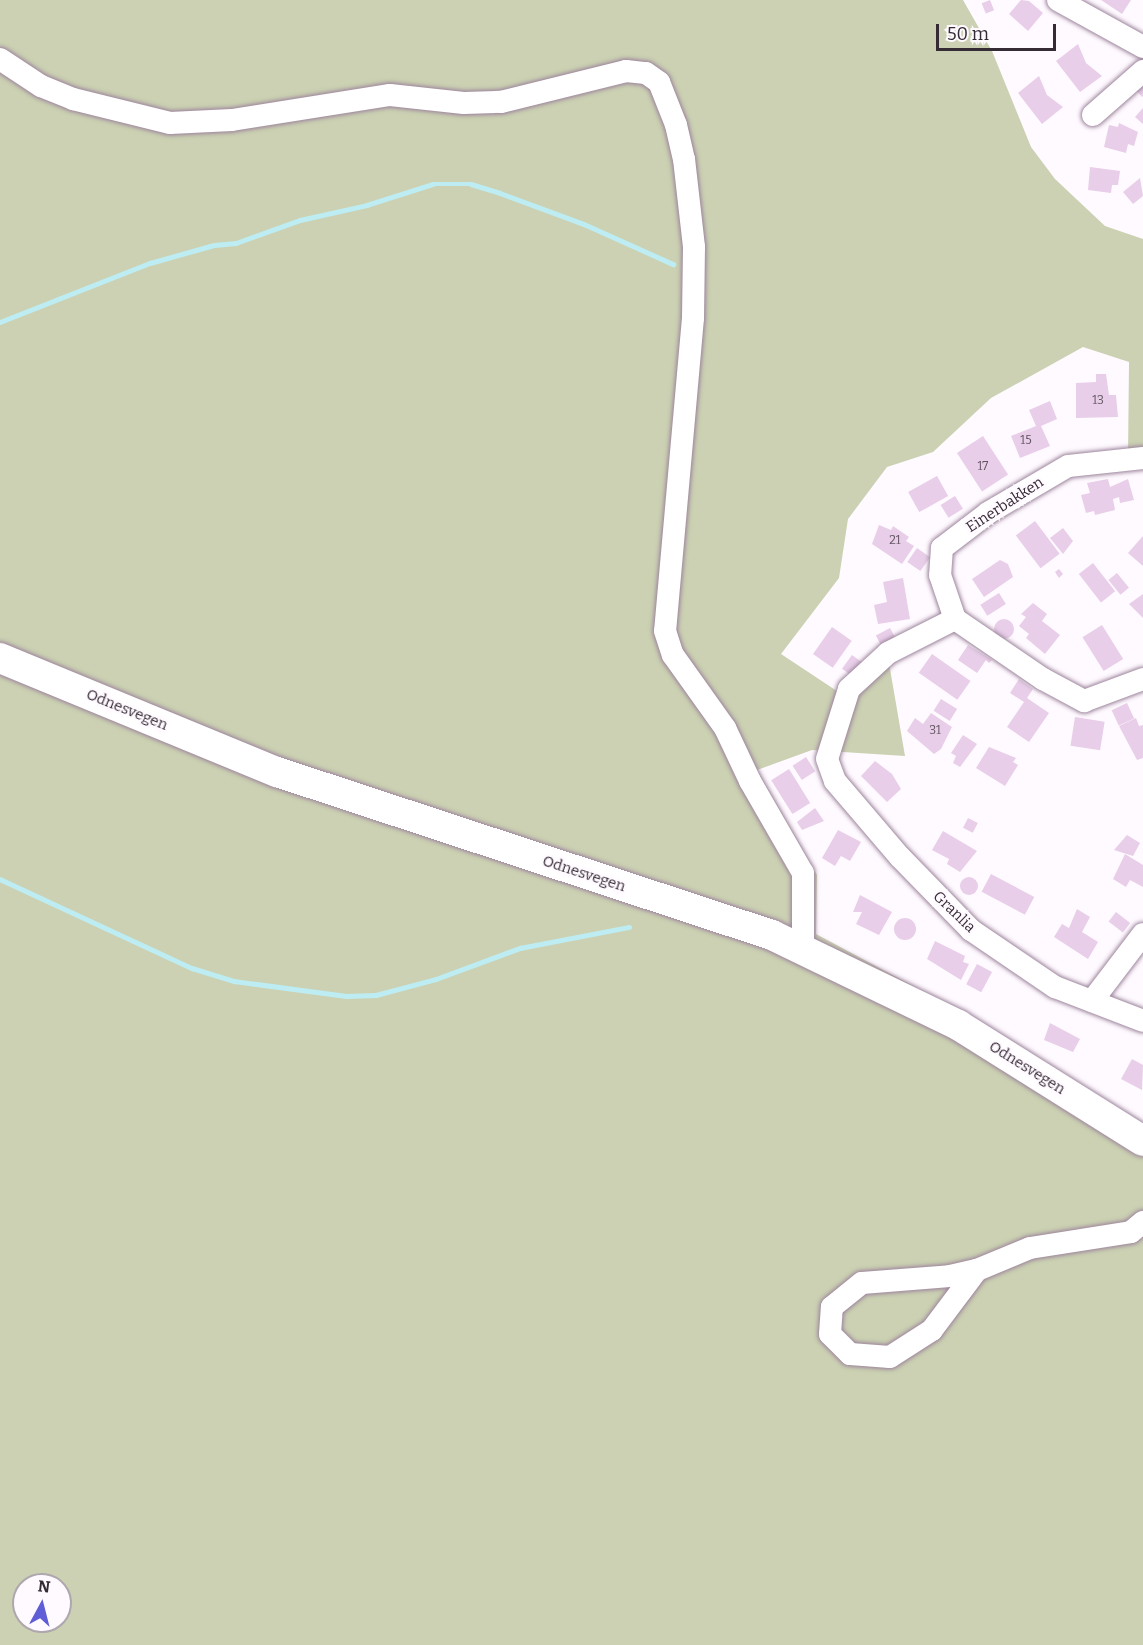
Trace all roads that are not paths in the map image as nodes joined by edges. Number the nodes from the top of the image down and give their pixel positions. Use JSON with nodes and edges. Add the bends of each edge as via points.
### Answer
{"nodes":[{"id":1,"x":1058,"y":0,"type":"edge"},
{"id":2,"x":1143,"y":47,"type":"edge"},
{"id":3,"x":0,"y":59,"type":"edge"},
{"id":4,"x":1143,"y":71,"type":"edge"},
{"id":5,"x":1093,"y":115,"type":"dead end"},
{"id":6,"x":1143,"y":458,"type":"edge"},
{"id":7,"x":956,"y":619,"type":"junction"},
{"id":8,"x":0,"y":658,"type":"edge"},
{"id":9,"x":1143,"y":679,"type":"edge"},
{"id":10,"x":1143,"y":934,"type":"edge"},
{"id":11,"x":803,"y":950,"type":"junction"},
{"id":12,"x":1092,"y":1001,"type":"junction"},
{"id":13,"x":1143,"y":1021,"type":"edge"},
{"id":14,"x":1143,"y":1141,"type":"edge"},
{"id":15,"x":1143,"y":1222,"type":"edge"},
{"id":16,"x":977,"y":1270,"type":"junction"}],
"edges":[{"from":1,"to":2,"type":"street"},
{"from":3,"to":11,"type":"street","via":[[40,86],[74,99],[170,123],[232,120],[390,95],[464,103],[501,102],[626,71],[646,73],[659,82],[676,124],[684,159],[694,247],[693,318],[665,632],[673,655],[725,728],[750,781],[803,873]]},
{"from":4,"to":5,"type":"street"},
{"from":6,"to":7,"type":"street","name":"Einerbakken","via":[[1068,466],[988,513],[942,548],[940,574]]},
{"from":7,"to":9,"type":"street","via":[[1043,679],[1084,701]]},
{"from":7,"to":12,"type":"street","name":"Granlia","via":[[888,653],[849,689],[830,739],[827,759],[835,781],[900,857],[971,930],[1055,987]]},
{"from":8,"to":11,"type":"main road","name":"Odnesvegen","via":[[277,772],[772,934]]},
{"from":10,"to":12,"type":"street"},
{"from":11,"to":14,"type":"main road","name":"Odnesvegen","via":[[958,1025]]},
{"from":12,"to":13,"type":"street","name":"Granlia"},
{"from":15,"to":16,"type":"street","via":[[1131,1232],[1030,1248]]},
{"from":16,"to":16,"type":"street","via":[[862,1283],[831,1307],[830,1334],[850,1354],[890,1357],[932,1330]]}]}
